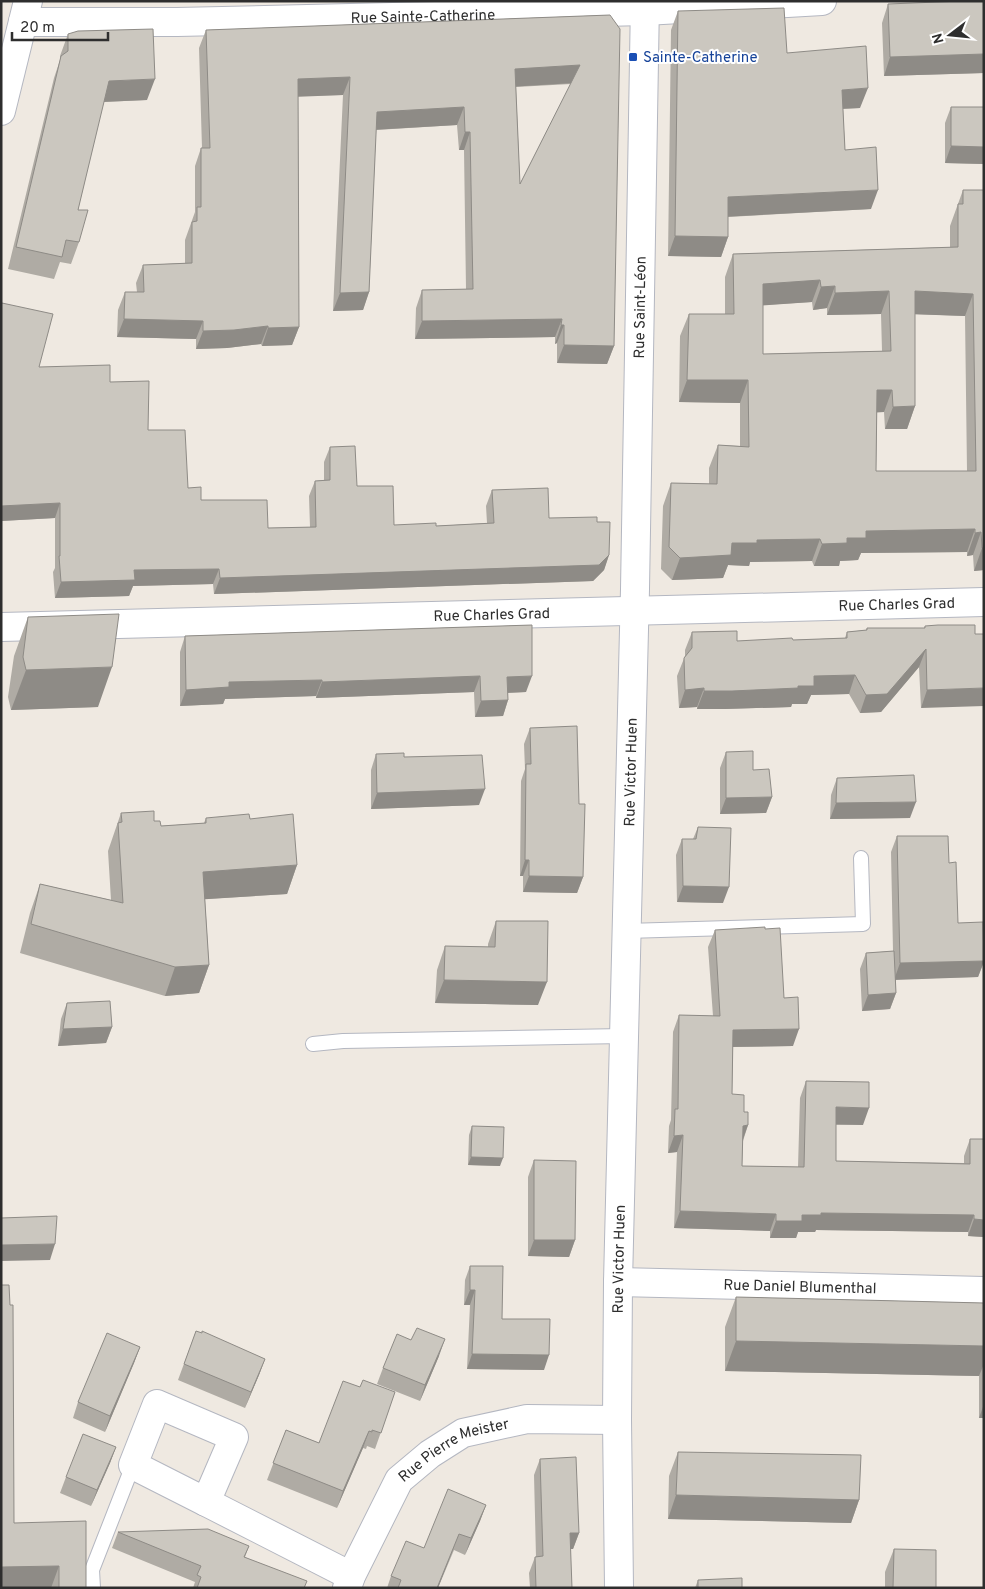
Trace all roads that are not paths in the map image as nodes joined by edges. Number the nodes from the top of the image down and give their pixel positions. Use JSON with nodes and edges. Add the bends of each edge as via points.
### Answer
{"nodes":[{"id":1,"x":822,"y":1,"type":"edge"},
{"id":2,"x":645,"y":6,"type":"edge"},
{"id":3,"x":25,"y":12,"type":"edge"},
{"id":4,"x":1,"y":111,"type":"edge"},
{"id":5,"x":984,"y":602,"type":"edge"},
{"id":6,"x":634,"y":612,"type":"junction"},
{"id":7,"x":1,"y":627,"type":"edge"},
{"id":8,"x":861,"y":858,"type":"dead end"},
{"id":9,"x":626,"y":931,"type":"junction"},
{"id":10,"x":624,"y":1036,"type":"junction"},
{"id":11,"x":313,"y":1044,"type":"dead end"},
{"id":12,"x":618,"y":1282,"type":"junction"},
{"id":13,"x":984,"y":1291,"type":"edge"},
{"id":14,"x":617,"y":1420,"type":"junction"},
{"id":15,"x":134,"y":1465,"type":"junction"},
{"id":16,"x":206,"y":1502,"type":"junction"},
{"id":17,"x":349,"y":1582,"type":"edge"},
{"id":18,"x":93,"y":1588,"type":"edge"},
{"id":19,"x":619,"y":1588,"type":"edge"}],
"edges":[{"from":1,"to":2,"type":"street","name":"Rue Sainte-Catherine"},
{"from":2,"to":3,"type":"street","name":"Rue Sainte-Catherine","via":[[186,21]]},
{"from":2,"to":6,"type":"street","name":"Rue Saint-Léon"},
{"from":3,"to":4,"type":"street"},
{"from":5,"to":6,"type":"street","name":"Rue Charles Grad"},
{"from":6,"to":7,"type":"street","name":"Rue Charles Grad"},
{"from":6,"to":9,"type":"street","name":"Rue Victor Huen"},
{"from":8,"to":9,"type":"lane","via":[[863,924]]},
{"from":9,"to":10,"type":"street","name":"Rue Victor Huen"},
{"from":10,"to":11,"type":"lane"},
{"from":10,"to":12,"type":"street","name":"Rue Victor Huen"},
{"from":12,"to":13,"type":"street","name":"Rue Daniel Blumenthal"},
{"from":12,"to":14,"type":"street","name":"Rue Victor Huen"},
{"from":14,"to":17,"type":"street","name":"Rue Pierre Meister","via":[[527,1419],[463,1433],[430,1454],[399,1480]]},
{"from":14,"to":19,"type":"street","name":"Rue Victor Huen"},
{"from":15,"to":16,"type":"street","name":"Rue Pierre Meister"},
{"from":15,"to":16,"type":"street","via":[[157,1404],[234,1437]]},
{"from":15,"to":18,"type":"lane","via":[[92,1570]]},
{"from":16,"to":17,"type":"street","name":"Rue Pierre Meister"}]}
